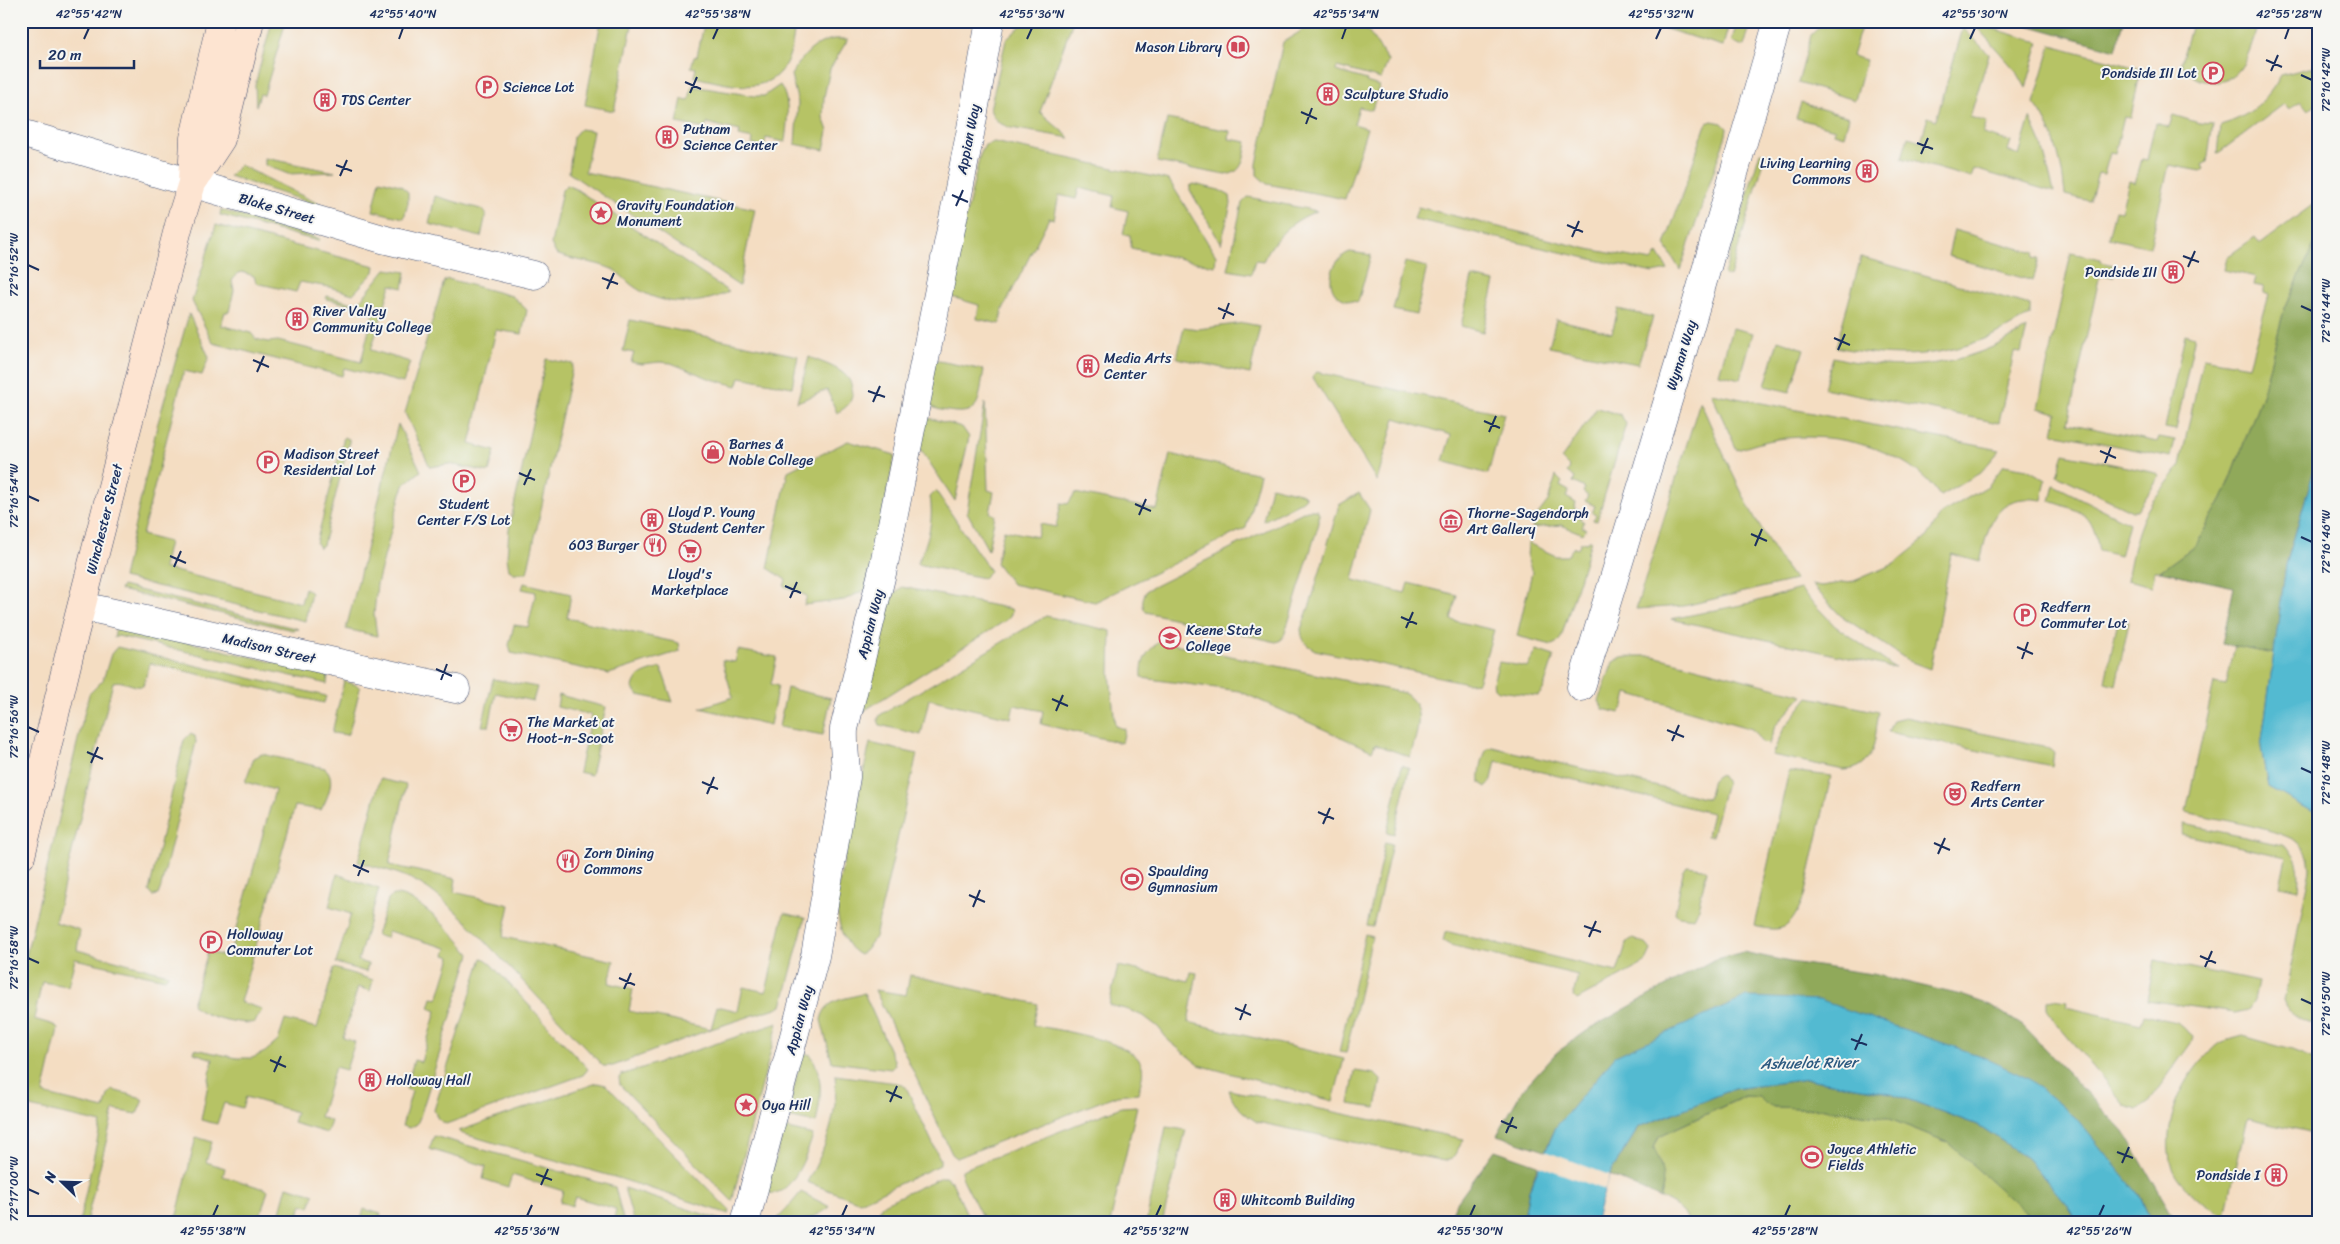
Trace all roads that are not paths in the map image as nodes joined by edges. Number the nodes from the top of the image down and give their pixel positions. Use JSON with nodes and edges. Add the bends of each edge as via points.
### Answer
{"nodes":[{"id":1,"x":221,"y":21,"type":"edge"},
{"id":2,"x":250,"y":21,"type":"edge"},
{"id":3,"x":990,"y":21,"type":"edge"},
{"id":4,"x":1778,"y":21,"type":"edge"},
{"id":5,"x":21,"y":133,"type":"edge"},
{"id":6,"x":192,"y":183,"type":"junction"},
{"id":7,"x":534,"y":275,"type":"dead end"},
{"id":8,"x":82,"y":606,"type":"junction"},
{"id":9,"x":1581,"y":687,"type":"dead end"},
{"id":10,"x":456,"y":689,"type":"dead end"},
{"id":11,"x":21,"y":856,"type":"edge"},
{"id":12,"x":745,"y":1223,"type":"edge"}],
"edges":[{"from":1,"to":6,"type":"street","name":"Winchester Street","via":[[194,138]]},
{"from":2,"to":6,"type":"street","name":"Winchester Street","via":[[221,139]]},
{"from":3,"to":12,"type":"street","name":"Appian Way","via":[[883,569],[844,729],[846,778],[815,956]]},
{"from":4,"to":9,"type":"street","name":"Wyman Way","via":[[1682,355]]},
{"from":5,"to":6,"type":"street","name":"Blake Street"},
{"from":6,"to":7,"type":"street","name":"Blake Street","via":[[386,240]]},
{"from":6,"to":8,"type":"street","name":"Winchester Street"},
{"from":8,"to":10,"type":"street","name":"Madison Street"},
{"from":8,"to":11,"type":"street","name":"Winchester Street"}]}
